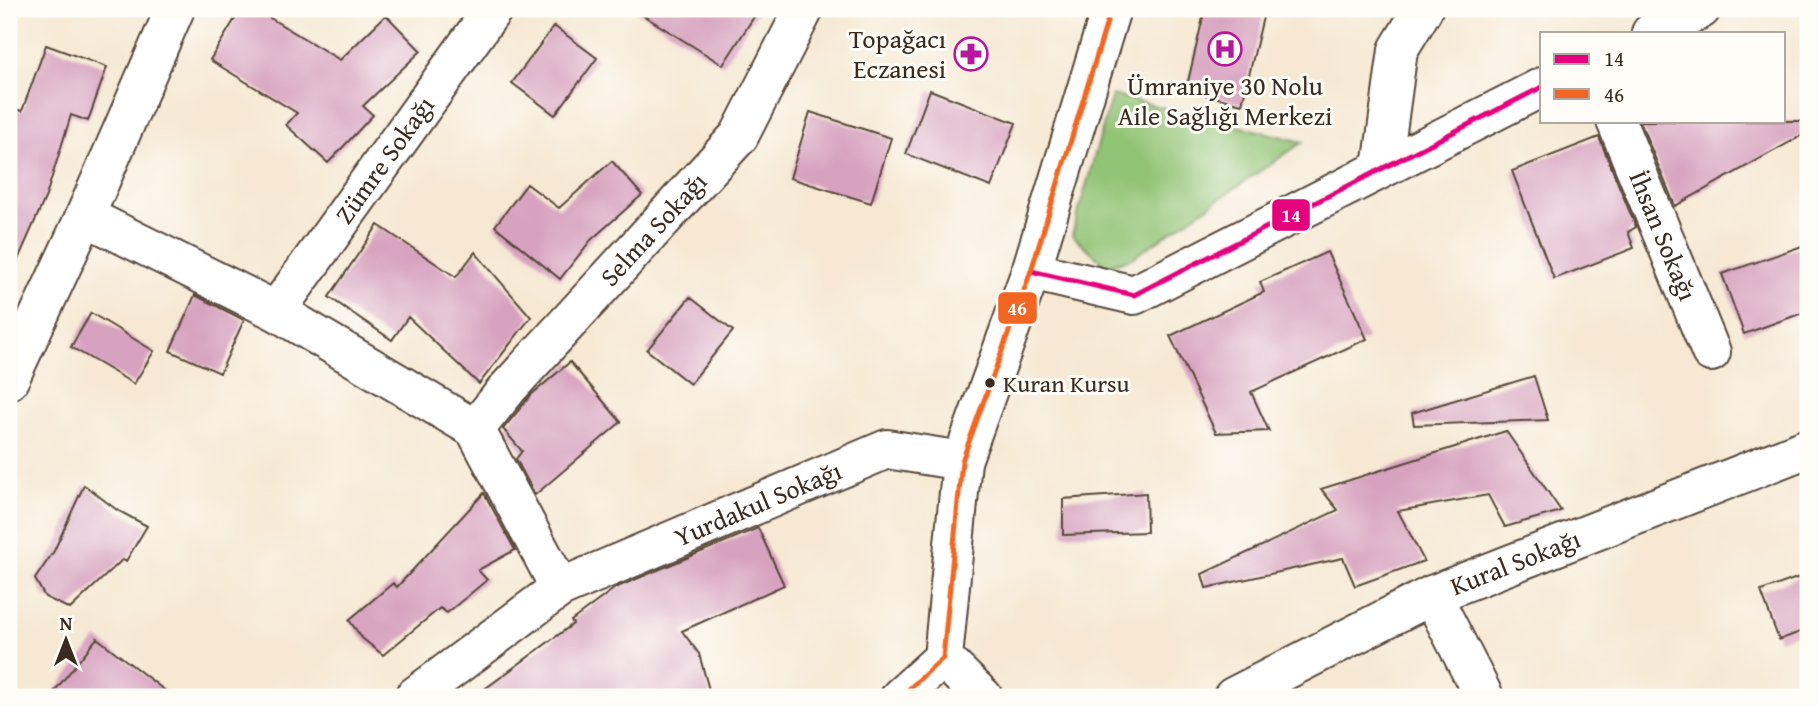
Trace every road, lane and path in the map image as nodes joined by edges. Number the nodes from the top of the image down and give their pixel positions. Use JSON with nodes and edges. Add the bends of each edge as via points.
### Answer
{"nodes":[{"id":1,"x":175,"y":9,"type":"edge"},
{"id":2,"x":493,"y":9,"type":"edge"},
{"id":3,"x":804,"y":9,"type":"edge"},
{"id":4,"x":1111,"y":9,"type":"edge"},
{"id":5,"x":1391,"y":9,"type":"edge"},
{"id":6,"x":1423,"y":9,"type":"edge"},
{"id":7,"x":1701,"y":9,"type":"edge"},
{"id":8,"x":1653,"y":32,"type":"edge"},
{"id":9,"x":1398,"y":50,"type":"junction"},
{"id":10,"x":1540,"y":88,"type":"edge"},
{"id":11,"x":1616,"y":122,"type":"edge"},
{"id":12,"x":1382,"y":168,"type":"junction"},
{"id":13,"x":85,"y":216,"type":"junction"},
{"id":14,"x":1031,"y":271,"type":"junction"},
{"id":15,"x":276,"y":311,"type":"junction"},
{"id":16,"x":1712,"y":352,"type":"dead end"},
{"id":17,"x":9,"y":380,"type":"edge"},
{"id":18,"x":475,"y":429,"type":"junction"},
{"id":19,"x":1808,"y":447,"type":"edge"},
{"id":20,"x":962,"y":461,"type":"junction"},
{"id":21,"x":560,"y":588,"type":"junction"},
{"id":22,"x":1432,"y":595,"type":"junction"},
{"id":23,"x":943,"y":658,"type":"junction"},
{"id":24,"x":415,"y":697,"type":"edge"},
{"id":25,"x":900,"y":697,"type":"edge"},
{"id":26,"x":983,"y":697,"type":"edge"},
{"id":27,"x":1233,"y":697,"type":"edge"},
{"id":28,"x":1484,"y":697,"type":"edge"}],
"edges":[{"from":1,"to":13,"type":"street"},
{"from":2,"to":15,"type":"street","name":"Zümre Sokağı"},
{"from":3,"to":18,"type":"street","name":"Selma Sokağı","via":[[739,136]]},
{"from":4,"to":14,"type":"street"},
{"from":5,"to":9,"type":"street"},
{"from":6,"to":9,"type":"street"},
{"from":7,"to":8,"type":"street"},
{"from":9,"to":12,"type":"street"},
{"from":10,"to":12,"type":"street"},
{"from":11,"to":16,"type":"street","name":"İhsan Sokağı"},
{"from":12,"to":14,"type":"street","via":[[1135,295]]},
{"from":13,"to":15,"type":"street"},
{"from":13,"to":17,"type":"street"},
{"from":14,"to":20,"type":"street"},
{"from":15,"to":18,"type":"street"},
{"from":18,"to":21,"type":"street"},
{"from":19,"to":22,"type":"street","name":"Kural Sokağı"},
{"from":20,"to":21,"type":"street","name":"Yurdakul Sokağı","via":[[887,449]]},
{"from":20,"to":23,"type":"street"},
{"from":21,"to":24,"type":"street","name":"Yurdakul Sokağı"},
{"from":22,"to":27,"type":"street","name":"Kural Sokağı"},
{"from":22,"to":28,"type":"street"},
{"from":23,"to":25,"type":"street"},
{"from":23,"to":26,"type":"street"}]}
